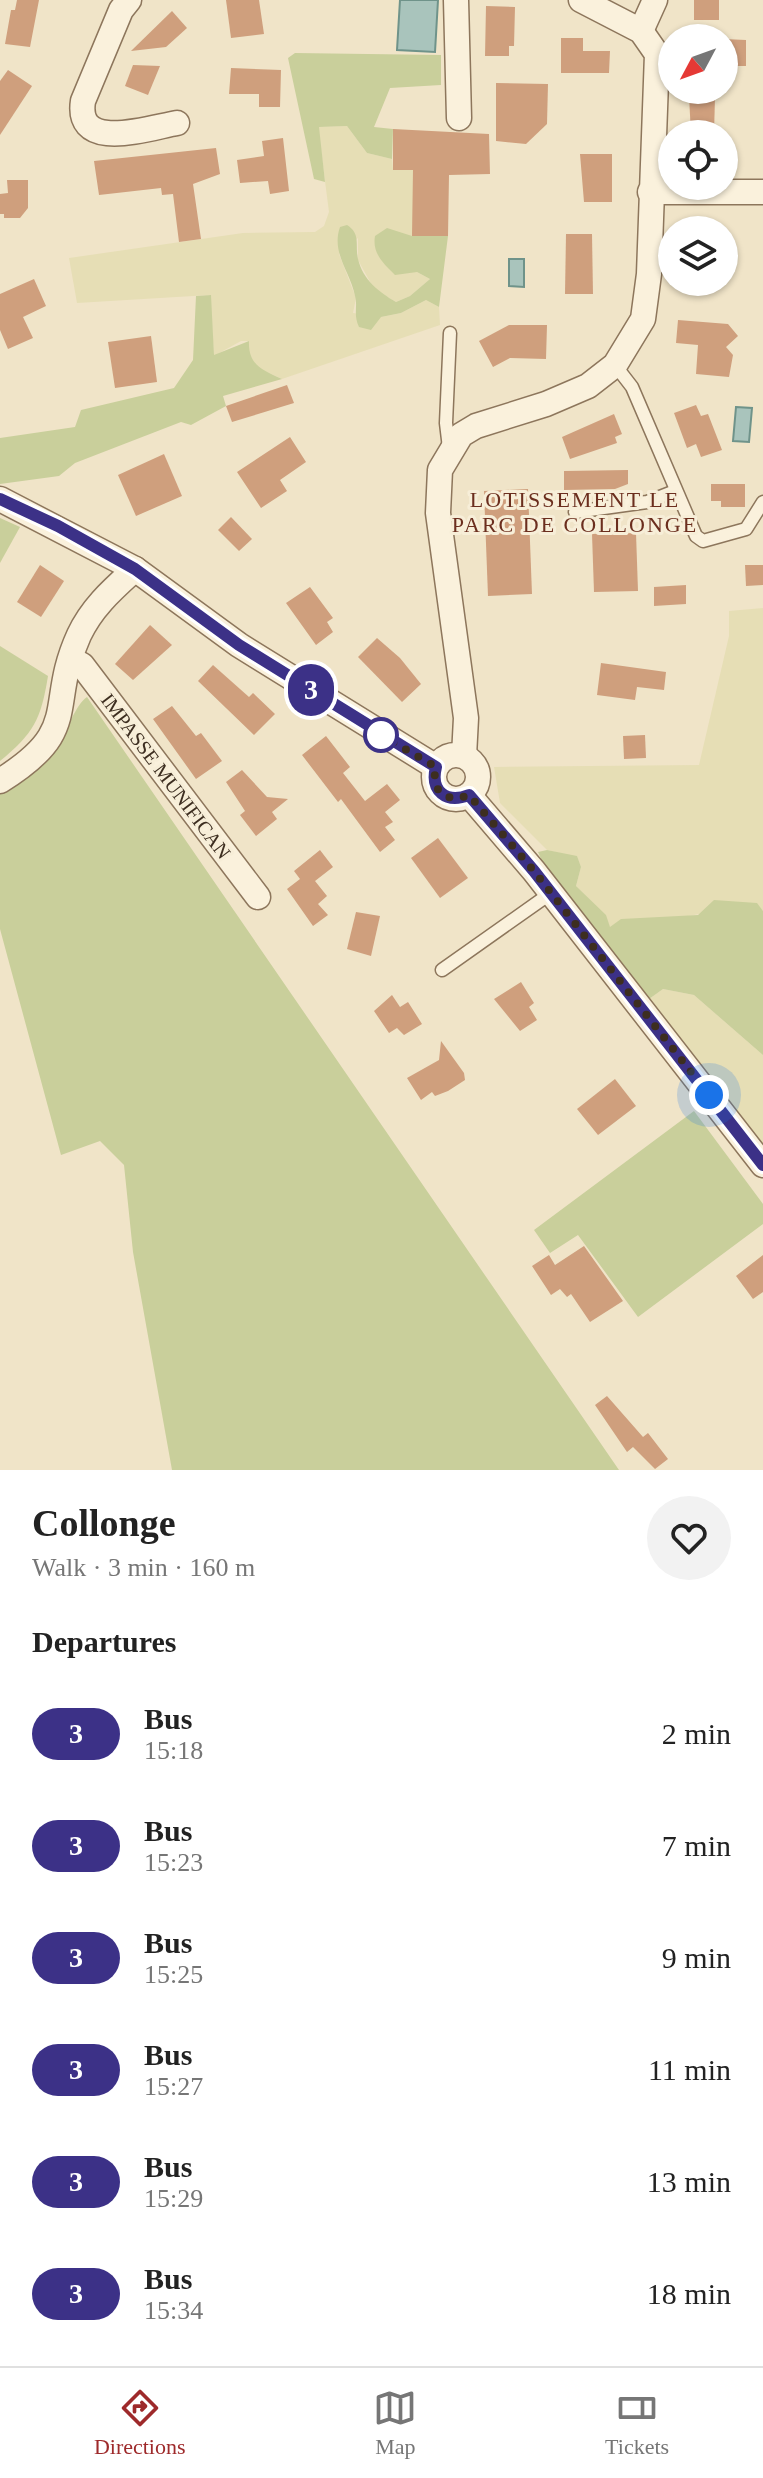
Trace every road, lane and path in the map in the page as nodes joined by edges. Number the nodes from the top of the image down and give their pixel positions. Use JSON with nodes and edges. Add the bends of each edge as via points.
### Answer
{"nodes":[{"id":1,"x":129,"y":0,"type":"edge"},
{"id":2,"x":456,"y":0,"type":"edge"},
{"id":3,"x":581,"y":0,"type":"edge"},
{"id":4,"x":655,"y":0,"type":"edge"},
{"id":5,"x":641,"y":31,"type":"junction"},
{"id":6,"x":459,"y":118,"type":"dead end"},
{"id":7,"x":177,"y":123,"type":"dead end"},
{"id":8,"x":650,"y":192,"type":"junction"},
{"id":9,"x":763,"y":192,"type":"edge"},
{"id":10,"x":450,"y":333,"type":"dead end"},
{"id":11,"x":615,"y":365,"type":"junction"},
{"id":12,"x":449,"y":451,"type":"junction"},
{"id":13,"x":675,"y":491,"type":"junction"},
{"id":14,"x":0,"y":499,"type":"edge"},
{"id":15,"x":763,"y":502,"type":"edge"},
{"id":16,"x":575,"y":512,"type":"dead end"},
{"id":17,"x":135,"y":569,"type":"junction"},
{"id":18,"x":71,"y":659,"type":"junction"},
{"id":19,"x":464,"y":756,"type":"junction"},
{"id":20,"x":436,"y":767,"type":"junction"},
{"id":21,"x":0,"y":781,"type":"edge"},
{"id":22,"x":469,"y":795,"type":"junction"},
{"id":23,"x":551,"y":893,"type":"junction"},
{"id":24,"x":258,"y":897,"type":"dead end"},
{"id":25,"x":442,"y":970,"type":"dead end"},
{"id":26,"x":763,"y":1165,"type":"edge"}],
"edges":[{"from":1,"to":7,"type":"street","via":[[81,114],[92,131],[107,135]]},
{"from":2,"to":6,"type":"street"},
{"from":3,"to":5,"type":"street"},
{"from":4,"to":5,"type":"street"},
{"from":5,"to":8,"type":"street","via":[[653,46],[658,70]]},
{"from":8,"to":9,"type":"street"},
{"from":8,"to":11,"type":"street","via":[[643,319]]},
{"from":10,"to":12,"type":"lane"},
{"from":11,"to":12,"type":"street","via":[[566,396],[476,426]]},
{"from":11,"to":13,"type":"lane","via":[[632,387]]},
{"from":12,"to":19,"type":"street","via":[[440,470],[438,513],[466,718]]},
{"from":13,"to":15,"type":"lane","via":[[703,541],[746,529]]},
{"from":13,"to":16,"type":"lane","via":[[647,502]]},
{"from":14,"to":17,"type":"street"},
{"from":17,"to":18,"type":"street","via":[[93,610]]},
{"from":17,"to":20,"type":"street","via":[[239,645]]},
{"from":18,"to":21,"type":"street","via":[[51,740]]},
{"from":18,"to":24,"type":"street","name":"IMPASSE MUNIFICAN","via":[[82,665]]},
{"from":19,"to":20,"type":"street","via":[[453,755]]},
{"from":19,"to":22,"type":"street","via":[[478,775]]},
{"from":20,"to":22,"type":"street","via":[[433,778],[446,798]]},
{"from":22,"to":23,"type":"street"},
{"from":23,"to":25,"type":"lane"},
{"from":23,"to":26,"type":"street"}]}
